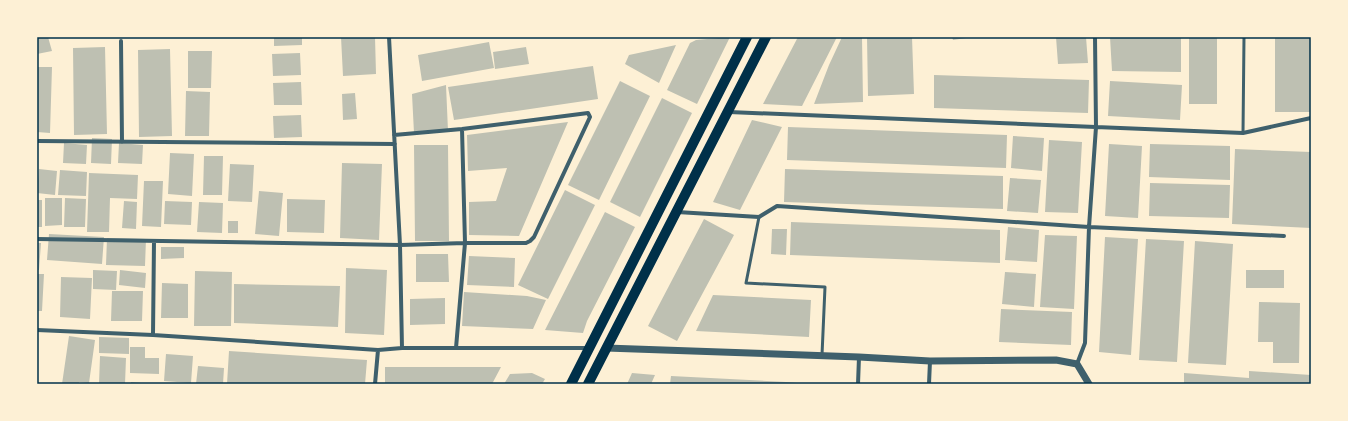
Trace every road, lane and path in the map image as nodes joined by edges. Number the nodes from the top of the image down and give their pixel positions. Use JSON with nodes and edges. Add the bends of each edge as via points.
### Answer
{"nodes":[{"id":1,"x":389,"y":37,"type":"edge"},
{"id":2,"x":747,"y":37,"type":"edge"},
{"id":3,"x":766,"y":37,"type":"edge"},
{"id":4,"x":1095,"y":37,"type":"edge"},
{"id":5,"x":1244,"y":37,"type":"edge"},
{"id":6,"x":122,"y":41,"type":"dead end"},
{"id":7,"x":728,"y":112,"type":"junction"},
{"id":8,"x":1311,"y":118,"type":"edge"},
{"id":9,"x":1096,"y":127,"type":"junction"},
{"id":10,"x":462,"y":129,"type":"junction"},
{"id":11,"x":1243,"y":133,"type":"junction"},
{"id":12,"x":394,"y":135,"type":"junction"},
{"id":13,"x":37,"y":142,"type":"edge"},
{"id":14,"x":122,"y":142,"type":"junction"},
{"id":15,"x":395,"y":144,"type":"junction"},
{"id":16,"x":675,"y":212,"type":"junction"},
{"id":17,"x":759,"y":217,"type":"junction"},
{"id":18,"x":1089,"y":226,"type":"junction"},
{"id":19,"x":1284,"y":236,"type":"dead end"},
{"id":20,"x":37,"y":239,"type":"edge"},
{"id":21,"x":154,"y":241,"type":"junction"},
{"id":22,"x":465,"y":243,"type":"junction"},
{"id":23,"x":400,"y":246,"type":"junction"},
{"id":24,"x":37,"y":330,"type":"edge"},
{"id":25,"x":153,"y":335,"type":"junction"},
{"id":26,"x":402,"y":348,"type":"junction"},
{"id":27,"x":456,"y":348,"type":"junction"},
{"id":28,"x":589,"y":348,"type":"junction"},
{"id":29,"x":606,"y":348,"type":"junction"},
{"id":30,"x":378,"y":350,"type":"junction"},
{"id":31,"x":822,"y":355,"type":"junction"},
{"id":32,"x":859,"y":357,"type":"junction"},
{"id":33,"x":930,"y":361,"type":"junction"},
{"id":34,"x":1078,"y":364,"type":"junction"},
{"id":35,"x":376,"y":384,"type":"edge"},
{"id":36,"x":571,"y":384,"type":"edge"},
{"id":37,"x":588,"y":384,"type":"edge"},
{"id":38,"x":858,"y":384,"type":"edge"},
{"id":39,"x":929,"y":384,"type":"edge"},
{"id":40,"x":1089,"y":384,"type":"edge"}],
"edges":[{"from":1,"to":12,"type":"street"},
{"from":2,"to":28,"type":"main road"},
{"from":3,"to":7,"type":"main road"},
{"from":4,"to":9,"type":"street"},
{"from":5,"to":11,"type":"lane"},
{"from":6,"to":14,"type":"street"},
{"from":7,"to":9,"type":"street"},
{"from":7,"to":16,"type":"main road"},
{"from":8,"to":11,"type":"street"},
{"from":9,"to":11,"type":"street"},
{"from":9,"to":18,"type":"street"},
{"from":10,"to":12,"type":"street"},
{"from":10,"to":22,"type":"street"},
{"from":10,"to":22,"type":"street","via":[[588,112],[590,117],[530,242]]},
{"from":12,"to":15,"type":"street"},
{"from":13,"to":14,"type":"street"},
{"from":14,"to":15,"type":"street"},
{"from":15,"to":23,"type":"street"},
{"from":16,"to":17,"type":"street"},
{"from":16,"to":29,"type":"main road"},
{"from":17,"to":18,"type":"street","via":[[777,206]]},
{"from":17,"to":31,"type":"lane","via":[[746,283],[825,287]]},
{"from":18,"to":19,"type":"street"},
{"from":18,"to":34,"type":"street","via":[[1085,343]]},
{"from":20,"to":21,"type":"street"},
{"from":21,"to":23,"type":"street"},
{"from":21,"to":25,"type":"street"},
{"from":22,"to":23,"type":"street"},
{"from":22,"to":27,"type":"street"},
{"from":23,"to":26,"type":"street"},
{"from":24,"to":25,"type":"street"},
{"from":25,"to":30,"type":"street"},
{"from":26,"to":27,"type":"street"},
{"from":26,"to":30,"type":"street"},
{"from":27,"to":28,"type":"street"},
{"from":28,"to":29,"type":"main road"},
{"from":28,"to":36,"type":"main road"},
{"from":29,"to":31,"type":"street"},
{"from":29,"to":37,"type":"main road"},
{"from":30,"to":35,"type":"street"},
{"from":31,"to":32,"type":"street"},
{"from":32,"to":33,"type":"street"},
{"from":32,"to":38,"type":"street"},
{"from":33,"to":34,"type":"street","via":[[1056,360]]},
{"from":33,"to":39,"type":"street"},
{"from":34,"to":40,"type":"street"}]}
